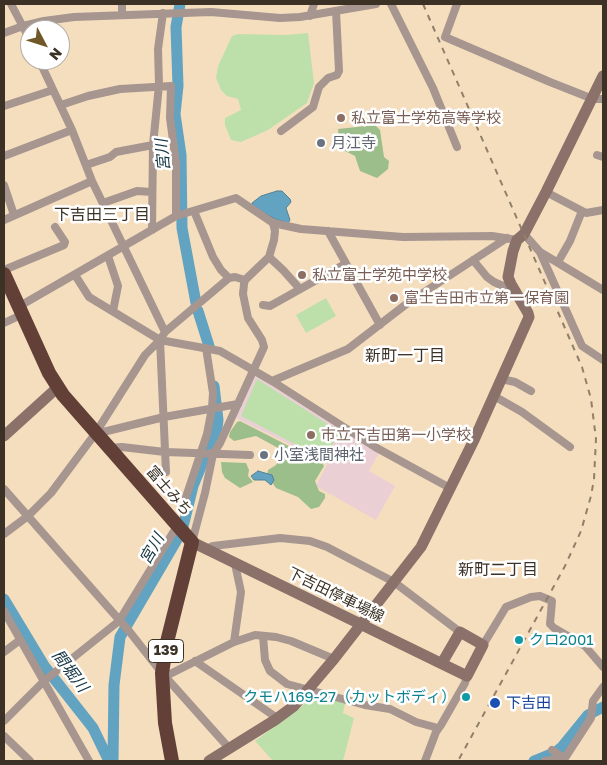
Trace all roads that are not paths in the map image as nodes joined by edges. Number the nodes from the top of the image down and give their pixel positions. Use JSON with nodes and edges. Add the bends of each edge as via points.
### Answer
{"nodes":[{"id":1,"x":12,"y":4,"type":"edge"},
{"id":2,"x":122,"y":4,"type":"edge"},
{"id":3,"x":314,"y":4,"type":"edge"},
{"id":4,"x":376,"y":4,"type":"edge"},
{"id":5,"x":391,"y":4,"type":"edge"},
{"id":6,"x":457,"y":4,"type":"edge"},
{"id":7,"x":336,"y":11,"type":"junction"},
{"id":8,"x":162,"y":13,"type":"junction"},
{"id":9,"x":122,"y":15,"type":"junction"},
{"id":10,"x":310,"y":16,"type":"junction"},
{"id":11,"x":20,"y":20,"type":"edge"},
{"id":12,"x":52,"y":20,"type":"edge"},
{"id":13,"x":20,"y":27,"type":"edge"},
{"id":14,"x":4,"y":33,"type":"edge"},
{"id":15,"x":44,"y":70,"type":"edge"},
{"id":16,"x":603,"y":76,"type":"edge"},
{"id":17,"x":159,"y":85,"type":"junction"},
{"id":18,"x":53,"y":90,"type":"junction"},
{"id":19,"x":598,"y":99,"type":"edge"},
{"id":20,"x":61,"y":105,"type":"junction"},
{"id":21,"x":4,"y":106,"type":"edge"},
{"id":22,"x":72,"y":130,"type":"junction"},
{"id":23,"x":281,"y":131,"type":"dead end"},
{"id":24,"x":152,"y":145,"type":"junction"},
{"id":25,"x":458,"y":147,"type":"dead end"},
{"id":26,"x":4,"y":156,"type":"edge"},
{"id":27,"x":86,"y":165,"type":"junction"},
{"id":28,"x":92,"y":181,"type":"junction"},
{"id":29,"x":4,"y":185,"type":"edge"},
{"id":30,"x":152,"y":192,"type":"junction"},
{"id":31,"x":546,"y":192,"type":"junction"},
{"id":32,"x":103,"y":203,"type":"junction"},
{"id":33,"x":603,"y":210,"type":"edge"},
{"id":34,"x":582,"y":211,"type":"junction"},
{"id":35,"x":191,"y":212,"type":"junction"},
{"id":36,"x":14,"y":215,"type":"junction"},
{"id":37,"x":177,"y":215,"type":"junction"},
{"id":38,"x":4,"y":220,"type":"edge"},
{"id":39,"x":272,"y":223,"type":"junction"},
{"id":40,"x":55,"y":227,"type":"dead end"},
{"id":41,"x":152,"y":230,"type":"junction"},
{"id":42,"x":328,"y":231,"type":"junction"},
{"id":43,"x":516,"y":237,"type":"junction"},
{"id":44,"x":124,"y":247,"type":"junction"},
{"id":45,"x":540,"y":252,"type":"junction"},
{"id":46,"x":108,"y":256,"type":"junction"},
{"id":47,"x":268,"y":257,"type":"junction"},
{"id":48,"x":473,"y":260,"type":"junction"},
{"id":49,"x":558,"y":262,"type":"junction"},
{"id":50,"x":345,"y":264,"type":"junction"},
{"id":51,"x":4,"y":270,"type":"edge"},
{"id":52,"x":4,"y":274,"type":"edge"},
{"id":53,"x":75,"y":274,"type":"junction"},
{"id":54,"x":229,"y":278,"type":"junction"},
{"id":55,"x":246,"y":280,"type":"junction"},
{"id":56,"x":511,"y":284,"type":"junction"},
{"id":57,"x":300,"y":289,"type":"junction"},
{"id":58,"x":603,"y":290,"type":"edge"},
{"id":59,"x":263,"y":306,"type":"dead end"},
{"id":60,"x":20,"y":311,"type":"junction"},
{"id":61,"x":113,"y":311,"type":"junction"},
{"id":62,"x":4,"y":323,"type":"edge"},
{"id":63,"x":380,"y":325,"type":"junction"},
{"id":64,"x":165,"y":332,"type":"junction"},
{"id":65,"x":160,"y":340,"type":"junction"},
{"id":66,"x":206,"y":348,"type":"junction"},
{"id":67,"x":603,"y":360,"type":"edge"},
{"id":68,"x":254,"y":370,"type":"junction"},
{"id":69,"x":501,"y":379,"type":"junction"},
{"id":70,"x":272,"y":381,"type":"junction"},
{"id":71,"x":58,"y":387,"type":"junction"},
{"id":72,"x":531,"y":391,"type":"dead end"},
{"id":73,"x":494,"y":396,"type":"junction"},
{"id":74,"x":238,"y":404,"type":"junction"},
{"id":75,"x":212,"y":408,"type":"junction"},
{"id":76,"x":164,"y":417,"type":"junction"},
{"id":77,"x":4,"y":434,"type":"edge"},
{"id":78,"x":96,"y":434,"type":"junction"},
{"id":79,"x":570,"y":447,"type":"dead end"},
{"id":80,"x":109,"y":448,"type":"junction"},
{"id":81,"x":166,"y":452,"type":"junction"},
{"id":82,"x":201,"y":454,"type":"junction"},
{"id":83,"x":213,"y":454,"type":"junction"},
{"id":84,"x":250,"y":455,"type":"dead end"},
{"id":85,"x":166,"y":472,"type":"dead end"},
{"id":86,"x":450,"y":488,"type":"junction"},
{"id":87,"x":4,"y":489,"type":"edge"},
{"id":88,"x":185,"y":500,"type":"dead end"},
{"id":89,"x":28,"y":516,"type":"junction"},
{"id":90,"x":184,"y":533,"type":"junction"},
{"id":91,"x":4,"y":534,"type":"edge"},
{"id":92,"x":206,"y":549,"type":"junction"},
{"id":93,"x":235,"y":564,"type":"junction"},
{"id":94,"x":394,"y":582,"type":"junction"},
{"id":95,"x":4,"y":611,"type":"edge"},
{"id":96,"x":120,"y":622,"type":"junction"},
{"id":97,"x":361,"y":624,"type":"junction"},
{"id":98,"x":460,"y":632,"type":"junction"},
{"id":99,"x":263,"y":636,"type":"junction"},
{"id":100,"x":20,"y":640,"type":"junction"},
{"id":101,"x":234,"y":642,"type":"junction"},
{"id":102,"x":483,"y":645,"type":"junction"},
{"id":103,"x":4,"y":652,"type":"edge"},
{"id":104,"x":334,"y":658,"type":"junction"},
{"id":105,"x":195,"y":661,"type":"junction"},
{"id":106,"x":442,"y":663,"type":"junction"},
{"id":107,"x":603,"y":667,"type":"edge"},
{"id":108,"x":164,"y":674,"type":"junction"},
{"id":109,"x":467,"y":676,"type":"junction"},
{"id":110,"x":48,"y":678,"type":"junction"},
{"id":111,"x":603,"y":687,"type":"edge"},
{"id":112,"x":308,"y":690,"type":"junction"},
{"id":113,"x":277,"y":718,"type":"junction"},
{"id":114,"x":4,"y":721,"type":"edge"},
{"id":115,"x":438,"y":728,"type":"junction"},
{"id":116,"x":4,"y":736,"type":"edge"},
{"id":117,"x":229,"y":748,"type":"junction"},
{"id":118,"x":558,"y":755,"type":"edge"},
{"id":119,"x":30,"y":761,"type":"edge"},
{"id":120,"x":88,"y":761,"type":"edge"},
{"id":121,"x":172,"y":761,"type":"edge"},
{"id":122,"x":208,"y":761,"type":"edge"},
{"id":123,"x":425,"y":761,"type":"edge"},
{"id":124,"x":545,"y":761,"type":"edge"}],
"edges":[{"from":1,"to":11,"type":"street"},
{"from":2,"to":9,"type":"street"},
{"from":3,"to":10,"type":"street"},
{"from":4,"to":7,"type":"street"},
{"from":5,"to":25,"type":"street"},
{"from":6,"to":19,"type":"street","via":[[445,37]]},
{"from":7,"to":10,"type":"street"},
{"from":7,"to":23,"type":"street","via":[[339,71],[319,87],[312,107]]},
{"from":8,"to":9,"type":"street"},
{"from":8,"to":10,"type":"street","via":[[231,13],[280,18]]},
{"from":8,"to":17,"type":"street","via":[[158,48]]},
{"from":9,"to":12,"type":"street"},
{"from":13,"to":14,"type":"street"},
{"from":15,"to":18,"type":"street"},
{"from":16,"to":19,"type":"street"},
{"from":17,"to":20,"type":"street","via":[[99,93]]},
{"from":17,"to":24,"type":"street"},
{"from":17,"to":37,"type":"street","via":[[171,86]]},
{"from":18,"to":20,"type":"street"},
{"from":18,"to":21,"type":"street"},
{"from":19,"to":31,"type":"street"},
{"from":20,"to":22,"type":"street"},
{"from":22,"to":26,"type":"street"},
{"from":22,"to":27,"type":"street"},
{"from":24,"to":27,"type":"street","via":[[116,152]]},
{"from":24,"to":30,"type":"street"},
{"from":27,"to":28,"type":"street"},
{"from":28,"to":32,"type":"street"},
{"from":28,"to":36,"type":"street"},
{"from":29,"to":36,"type":"street"},
{"from":30,"to":32,"type":"street","via":[[137,191]]},
{"from":30,"to":41,"type":"street"},
{"from":31,"to":34,"type":"street"},
{"from":31,"to":43,"type":"street"},
{"from":32,"to":44,"type":"street"},
{"from":33,"to":34,"type":"street"},
{"from":34,"to":49,"type":"street"},
{"from":35,"to":37,"type":"street"},
{"from":35,"to":39,"type":"street","via":[[236,198]]},
{"from":35,"to":54,"type":"street","via":[[213,257]]},
{"from":36,"to":38,"type":"street"},
{"from":37,"to":41,"type":"street"},
{"from":39,"to":42,"type":"street"},
{"from":39,"to":47,"type":"street","via":[[274,240]]},
{"from":40,"to":51,"type":"street","via":[[64,245]]},
{"from":41,"to":44,"type":"street"},
{"from":42,"to":43,"type":"street","via":[[403,237]]},
{"from":42,"to":50,"type":"street"},
{"from":43,"to":45,"type":"street"},
{"from":43,"to":48,"type":"street"},
{"from":43,"to":56,"type":"street","via":[[508,277]]},
{"from":44,"to":46,"type":"street"},
{"from":44,"to":64,"type":"street"},
{"from":45,"to":49,"type":"street"},
{"from":45,"to":67,"type":"street","via":[[582,346]]},
{"from":46,"to":53,"type":"street"},
{"from":46,"to":61,"type":"street","via":[[118,286]]},
{"from":47,"to":55,"type":"street"},
{"from":47,"to":57,"type":"street"},
{"from":48,"to":56,"type":"street","via":[[494,282],[503,286]]},
{"from":48,"to":63,"type":"street"},
{"from":49,"to":58,"type":"street"},
{"from":50,"to":57,"type":"street"},
{"from":50,"to":63,"type":"street"},
{"from":52,"to":60,"type":"highway","name":"富士みち"},
{"from":53,"to":60,"type":"street"},
{"from":53,"to":61,"type":"street","via":[[89,297]]},
{"from":54,"to":55,"type":"street"},
{"from":54,"to":64,"type":"street"},
{"from":55,"to":68,"type":"street","via":[[243,294],[248,318],[264,347]]},
{"from":56,"to":69,"type":"street","via":[[529,317]]},
{"from":57,"to":59,"type":"street","via":[[270,306]]},
{"from":60,"to":62,"type":"street"},
{"from":60,"to":71,"type":"highway","name":"富士みち"},
{"from":61,"to":65,"type":"street"},
{"from":63,"to":70,"type":"street","via":[[348,349]]},
{"from":64,"to":65,"type":"street"},
{"from":65,"to":66,"type":"street"},
{"from":65,"to":76,"type":"street"},
{"from":65,"to":78,"type":"street","via":[[141,360]]},
{"from":66,"to":68,"type":"street","via":[[220,351]]},
{"from":66,"to":75,"type":"street"},
{"from":68,"to":70,"type":"street"},
{"from":68,"to":74,"type":"street"},
{"from":69,"to":72,"type":"street"},
{"from":69,"to":73,"type":"street"},
{"from":70,"to":86,"type":"street","via":[[375,447]]},
{"from":71,"to":77,"type":"street"},
{"from":71,"to":78,"type":"highway","name":"富士みち"},
{"from":73,"to":79,"type":"street"},
{"from":73,"to":86,"type":"street"},
{"from":74,"to":75,"type":"street"},
{"from":74,"to":83,"type":"street"},
{"from":75,"to":76,"type":"street"},
{"from":75,"to":82,"type":"street"},
{"from":76,"to":78,"type":"street"},
{"from":76,"to":81,"type":"street"},
{"from":78,"to":80,"type":"highway","name":"富士みち"},
{"from":78,"to":89,"type":"street"},
{"from":80,"to":81,"type":"street"},
{"from":80,"to":90,"type":"highway","name":"富士みち"},
{"from":81,"to":82,"type":"street"},
{"from":81,"to":85,"type":"street"},
{"from":82,"to":83,"type":"street"},
{"from":82,"to":88,"type":"street"},
{"from":83,"to":84,"type":"street"},
{"from":83,"to":90,"type":"street","via":[[205,493]]},
{"from":86,"to":94,"type":"street","via":[[421,547]]},
{"from":87,"to":89,"type":"street"},
{"from":89,"to":91,"type":"street"},
{"from":89,"to":96,"type":"street"},
{"from":90,"to":92,"type":"street","name":"下吉田停車場線"},
{"from":90,"to":96,"type":"street"},
{"from":90,"to":108,"type":"highway","number":"139"},
{"from":92,"to":93,"type":"street","name":"下吉田停車場線"},
{"from":92,"to":94,"type":"street","via":[[266,539],[310,541]]},
{"from":93,"to":97,"type":"street","name":"下吉田停車場線"},
{"from":93,"to":101,"type":"street","via":[[241,592]]},
{"from":94,"to":97,"type":"street"},
{"from":94,"to":98,"type":"street"},
{"from":95,"to":100,"type":"street"},
{"from":96,"to":108,"type":"street"},
{"from":96,"to":110,"type":"street"},
{"from":97,"to":104,"type":"street"},
{"from":97,"to":106,"type":"street","name":"下吉田停車場線"},
{"from":98,"to":102,"type":"street"},
{"from":98,"to":106,"type":"street"},
{"from":99,"to":101,"type":"street","via":[[255,635]]},
{"from":99,"to":104,"type":"street","via":[[290,641]]},
{"from":99,"to":112,"type":"street","via":[[265,660],[270,671],[287,684]]},
{"from":100,"to":103,"type":"street"},
{"from":100,"to":110,"type":"street"},
{"from":101,"to":105,"type":"street"},
{"from":102,"to":107,"type":"street","via":[[506,608],[540,596],[552,601],[550,624],[585,646]]},
{"from":102,"to":109,"type":"street"},
{"from":104,"to":112,"type":"street"},
{"from":105,"to":108,"type":"street"},
{"from":105,"to":113,"type":"street"},
{"from":106,"to":109,"type":"street","name":"下吉田停車場線"},
{"from":108,"to":117,"type":"street"},
{"from":108,"to":121,"type":"highway","number":"139","via":[[165,723]]},
{"from":109,"to":115,"type":"street"},
{"from":110,"to":114,"type":"street"},
{"from":110,"to":120,"type":"street"},
{"from":111,"to":118,"type":"street","via":[[593,701],[592,715],[583,731]]},
{"from":112,"to":113,"type":"street"},
{"from":112,"to":115,"type":"street","via":[[390,709],[416,722]]},
{"from":113,"to":117,"type":"street"},
{"from":115,"to":123,"type":"street"},
{"from":116,"to":119,"type":"street"},
{"from":117,"to":122,"type":"street"},
{"from":118,"to":124,"type":"street"}]}
